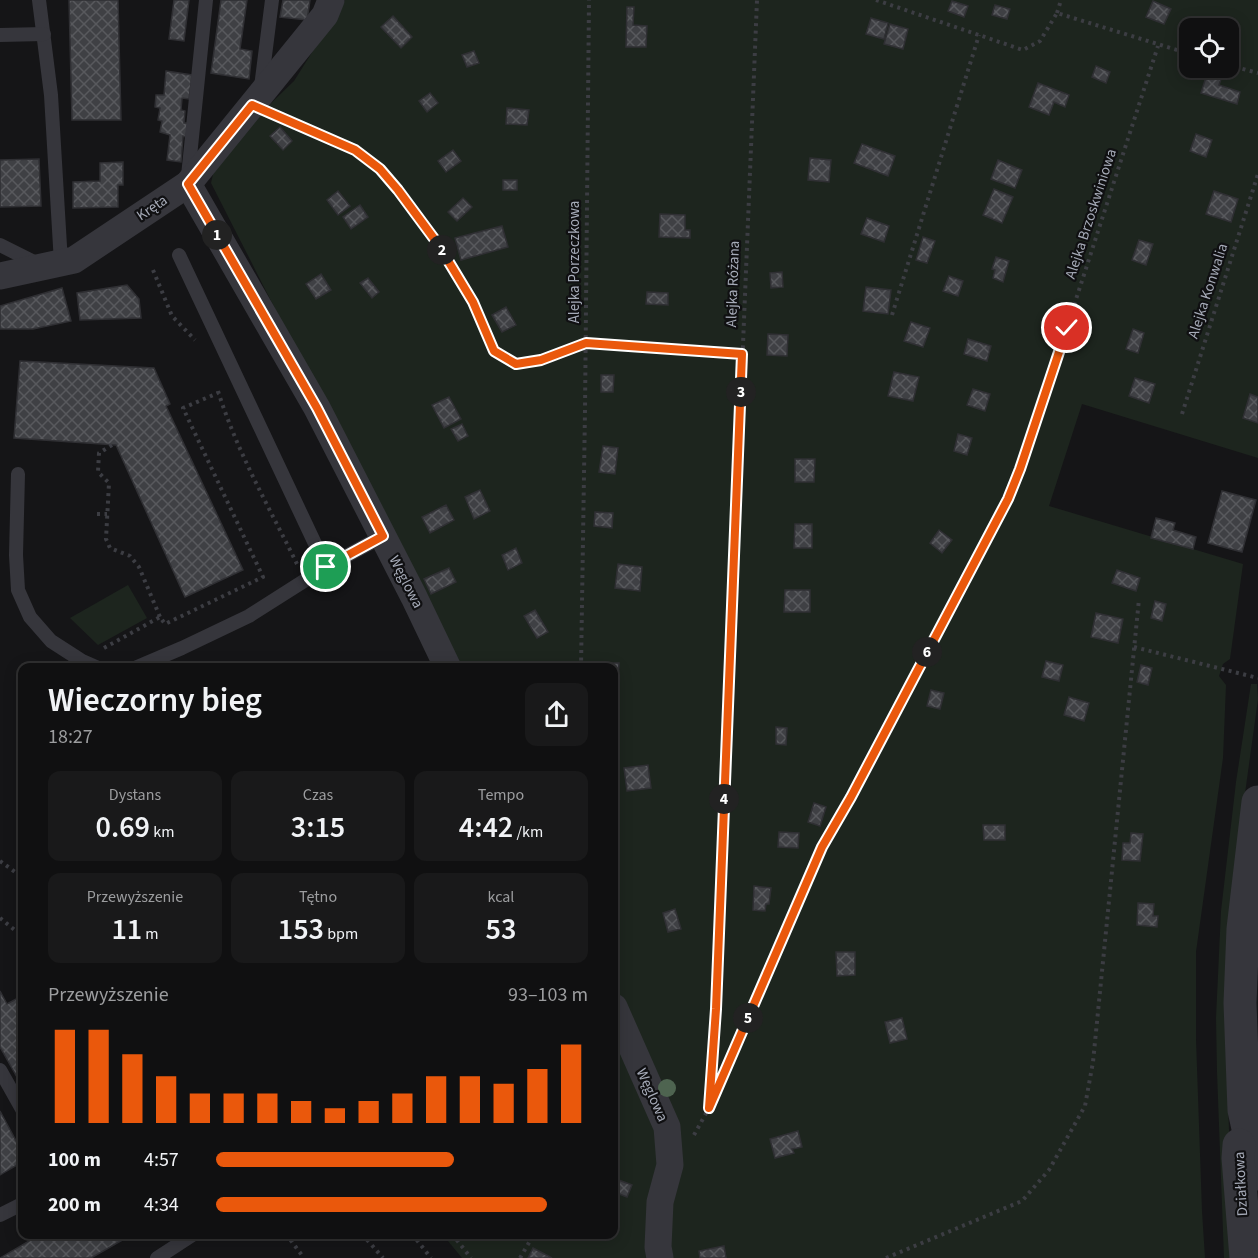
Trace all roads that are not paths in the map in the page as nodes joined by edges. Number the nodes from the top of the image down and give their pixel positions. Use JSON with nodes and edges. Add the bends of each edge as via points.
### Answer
{"nodes":[{"id":1,"x":39,"y":0,"type":"edge"},
{"id":2,"x":207,"y":0,"type":"edge"},
{"id":3,"x":272,"y":0,"type":"edge"},
{"id":4,"x":329,"y":4,"type":"edge"},
{"id":5,"x":0,"y":34,"type":"edge"},
{"id":6,"x":44,"y":34,"type":"junction"},
{"id":7,"x":256,"y":100,"type":"junction"},
{"id":8,"x":188,"y":184,"type":"junction"},
{"id":9,"x":0,"y":245,"type":"edge"},
{"id":10,"x":179,"y":255,"type":"dead end"},
{"id":11,"x":52,"y":265,"type":"junction"},
{"id":12,"x":0,"y":276,"type":"edge"},
{"id":13,"x":18,"y":474,"type":"dead end"},
{"id":14,"x":383,"y":536,"type":"junction"},
{"id":15,"x":326,"y":567,"type":"junction"},
{"id":16,"x":87,"y":663,"type":"edge"},
{"id":17,"x":147,"y":663,"type":"edge"},
{"id":18,"x":446,"y":663,"type":"edge"},
{"id":19,"x":1258,"y":802,"type":"edge"},
{"id":20,"x":1250,"y":973,"type":"edge"},
{"id":21,"x":618,"y":1016,"type":"edge"},
{"id":22,"x":0,"y":1070,"type":"edge"},
{"id":23,"x":18,"y":1102,"type":"edge"},
{"id":24,"x":1251,"y":1112,"type":"edge"},
{"id":25,"x":1258,"y":1174,"type":"edge"},
{"id":26,"x":18,"y":1206,"type":"edge"},
{"id":27,"x":0,"y":1215,"type":"edge"},
{"id":28,"x":186,"y":1239,"type":"edge"},
{"id":29,"x":157,"y":1258,"type":"edge"},
{"id":30,"x":660,"y":1258,"type":"edge"},
{"id":31,"x":1245,"y":1258,"type":"edge"}],
"edges":[{"from":1,"to":6,"type":"lane"},
{"from":2,"to":8,"type":"lane"},
{"from":3,"to":7,"type":"lane"},
{"from":4,"to":7,"type":"street","name":"Kręta"},
{"from":5,"to":6,"type":"lane"},
{"from":6,"to":11,"type":"lane","via":[[51,95]]},
{"from":7,"to":8,"type":"street","name":"Kręta"},
{"from":8,"to":11,"type":"street","name":"Kręta","via":[[74,260]]},
{"from":8,"to":14,"type":"street","name":"Węglowa","via":[[317,408]]},
{"from":9,"to":11,"type":"lane"},
{"from":10,"to":15,"type":"lane"},
{"from":11,"to":12,"type":"street","name":"Kręta"},
{"from":13,"to":16,"type":"lane","via":[[18,590],[30,616],[51,641]]},
{"from":14,"to":15,"type":"lane"},
{"from":14,"to":18,"type":"street","name":"Węglowa"},
{"from":15,"to":17,"type":"lane","via":[[249,616]]},
{"from":19,"to":20,"type":"street","name":"Działkowa","via":[[1243,929]]},
{"from":20,"to":24,"type":"street","name":"Działkowa","via":[[1241,1057]]},
{"from":21,"to":30,"type":"street","name":"Węglowa","via":[[667,1127],[670,1165],[660,1202]]},
{"from":22,"to":23,"type":"lane"},
{"from":24,"to":25,"type":"street","name":"Działkowa"},
{"from":24,"to":31,"type":"street","name":"Działkowa","via":[[1238,1158]]},
{"from":26,"to":27,"type":"lane"},
{"from":28,"to":29,"type":"lane"}]}
